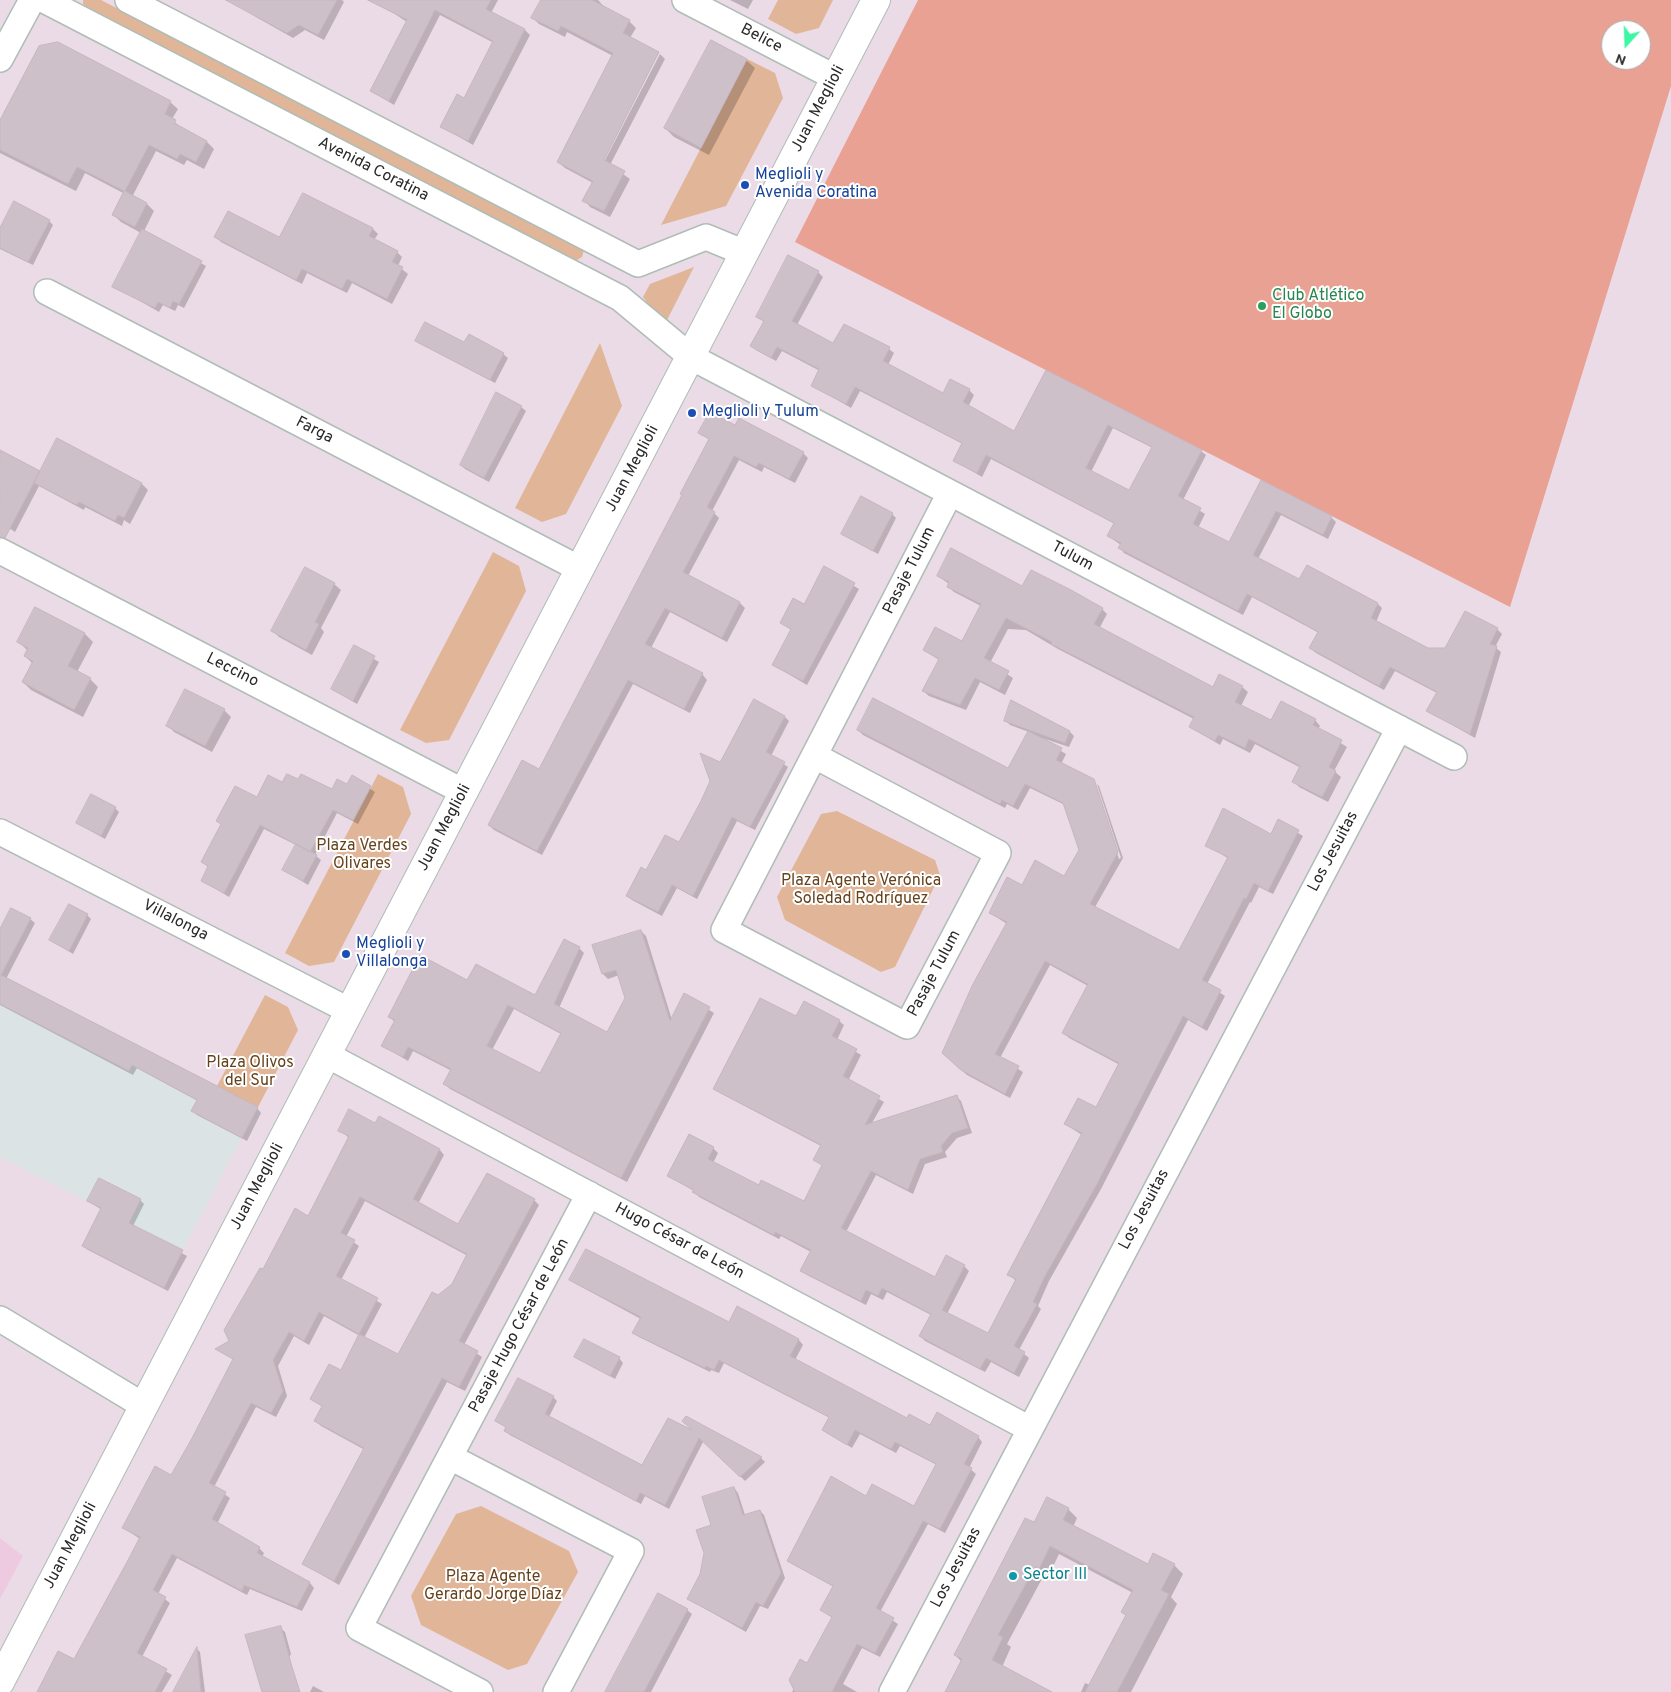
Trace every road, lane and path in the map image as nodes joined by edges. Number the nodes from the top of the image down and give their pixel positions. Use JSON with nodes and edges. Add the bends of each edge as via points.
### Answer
{"nodes":[{"id":1,"x":32,"y":0,"type":"edge"},
{"id":2,"x":44,"y":0,"type":"edge"},
{"id":3,"x":128,"y":0,"type":"edge"},
{"id":4,"x":685,"y":0,"type":"edge"},
{"id":5,"x":876,"y":0,"type":"edge"},
{"id":6,"x":0,"y":59,"type":"edge"},
{"id":7,"x":836,"y":78,"type":"junction"},
{"id":8,"x":745,"y":253,"type":"junction"},
{"id":9,"x":638,"y":264,"type":"junction"},
{"id":10,"x":47,"y":292,"type":"dead end"},
{"id":11,"x":620,"y":298,"type":"junction"},
{"id":12,"x":691,"y":357,"type":"junction"},
{"id":13,"x":950,"y":493,"type":"junction"},
{"id":14,"x":0,"y":551,"type":"edge"},
{"id":15,"x":580,"y":569,"type":"junction"},
{"id":16,"x":1399,"y":728,"type":"junction"},
{"id":17,"x":815,"y":756,"type":"junction"},
{"id":18,"x":1454,"y":757,"type":"dead end"},
{"id":19,"x":464,"y":792,"type":"junction"},
{"id":20,"x":0,"y":832,"type":"edge"},
{"id":21,"x":350,"y":1011,"type":"junction"},
{"id":22,"x":327,"y":1055,"type":"junction"},
{"id":23,"x":589,"y":1194,"type":"junction"},
{"id":24,"x":0,"y":1320,"type":"edge"},
{"id":25,"x":144,"y":1406,"type":"junction"},
{"id":26,"x":1030,"y":1429,"type":"junction"},
{"id":27,"x":450,"y":1457,"type":"junction"},
{"id":28,"x":0,"y":1682,"type":"edge"},
{"id":29,"x":480,"y":1692,"type":"edge"},
{"id":30,"x":556,"y":1692,"type":"edge"},
{"id":31,"x":892,"y":1692,"type":"edge"}],
"edges":[{"from":1,"to":6,"type":"street"},
{"from":2,"to":11,"type":"street","name":"Avenida Coratina"},
{"from":3,"to":9,"type":"street"},
{"from":4,"to":7,"type":"street","name":"Belice"},
{"from":5,"to":7,"type":"main road","name":"Juan Meglioli"},
{"from":7,"to":8,"type":"main road","name":"Juan Meglioli"},
{"from":8,"to":9,"type":"street","via":[[706,237]]},
{"from":8,"to":12,"type":"main road","name":"Juan Meglioli"},
{"from":9,"to":11,"type":"street"},
{"from":10,"to":15,"type":"street","name":"Farga"},
{"from":11,"to":12,"type":"street","name":"Avenida Coratina"},
{"from":12,"to":13,"type":"street","name":"Tulum"},
{"from":12,"to":15,"type":"main road","name":"Juan Meglioli"},
{"from":13,"to":16,"type":"street","name":"Tulum"},
{"from":13,"to":17,"type":"street","name":"Pasaje Tulum"},
{"from":14,"to":19,"type":"street","name":"Leccino"},
{"from":15,"to":19,"type":"main road","name":"Juan Meglioli"},
{"from":16,"to":18,"type":"street","name":"Tulum"},
{"from":16,"to":26,"type":"street","name":"Los Jesuitas"},
{"from":17,"to":17,"type":"street","name":"Pasaje Tulum","via":[[724,930],[907,1026],[998,853]]},
{"from":19,"to":21,"type":"main road","name":"Juan Meglioli"},
{"from":20,"to":21,"type":"street","name":"Villalonga"},
{"from":21,"to":22,"type":"main road","name":"Juan Meglioli"},
{"from":22,"to":23,"type":"street","name":"Hugo César de León"},
{"from":22,"to":25,"type":"main road","name":"Juan Meglioli"},
{"from":23,"to":26,"type":"street","name":"Hugo César de León"},
{"from":23,"to":27,"type":"street","name":"Pasaje Hugo César de León"},
{"from":24,"to":25,"type":"street"},
{"from":25,"to":28,"type":"main road","name":"Juan Meglioli"},
{"from":26,"to":31,"type":"street","name":"Los Jesuitas"},
{"from":27,"to":29,"type":"street","name":"Pasaje Hugo César de León","via":[[359,1628]]},
{"from":27,"to":30,"type":"street","via":[[631,1551]]}]}
